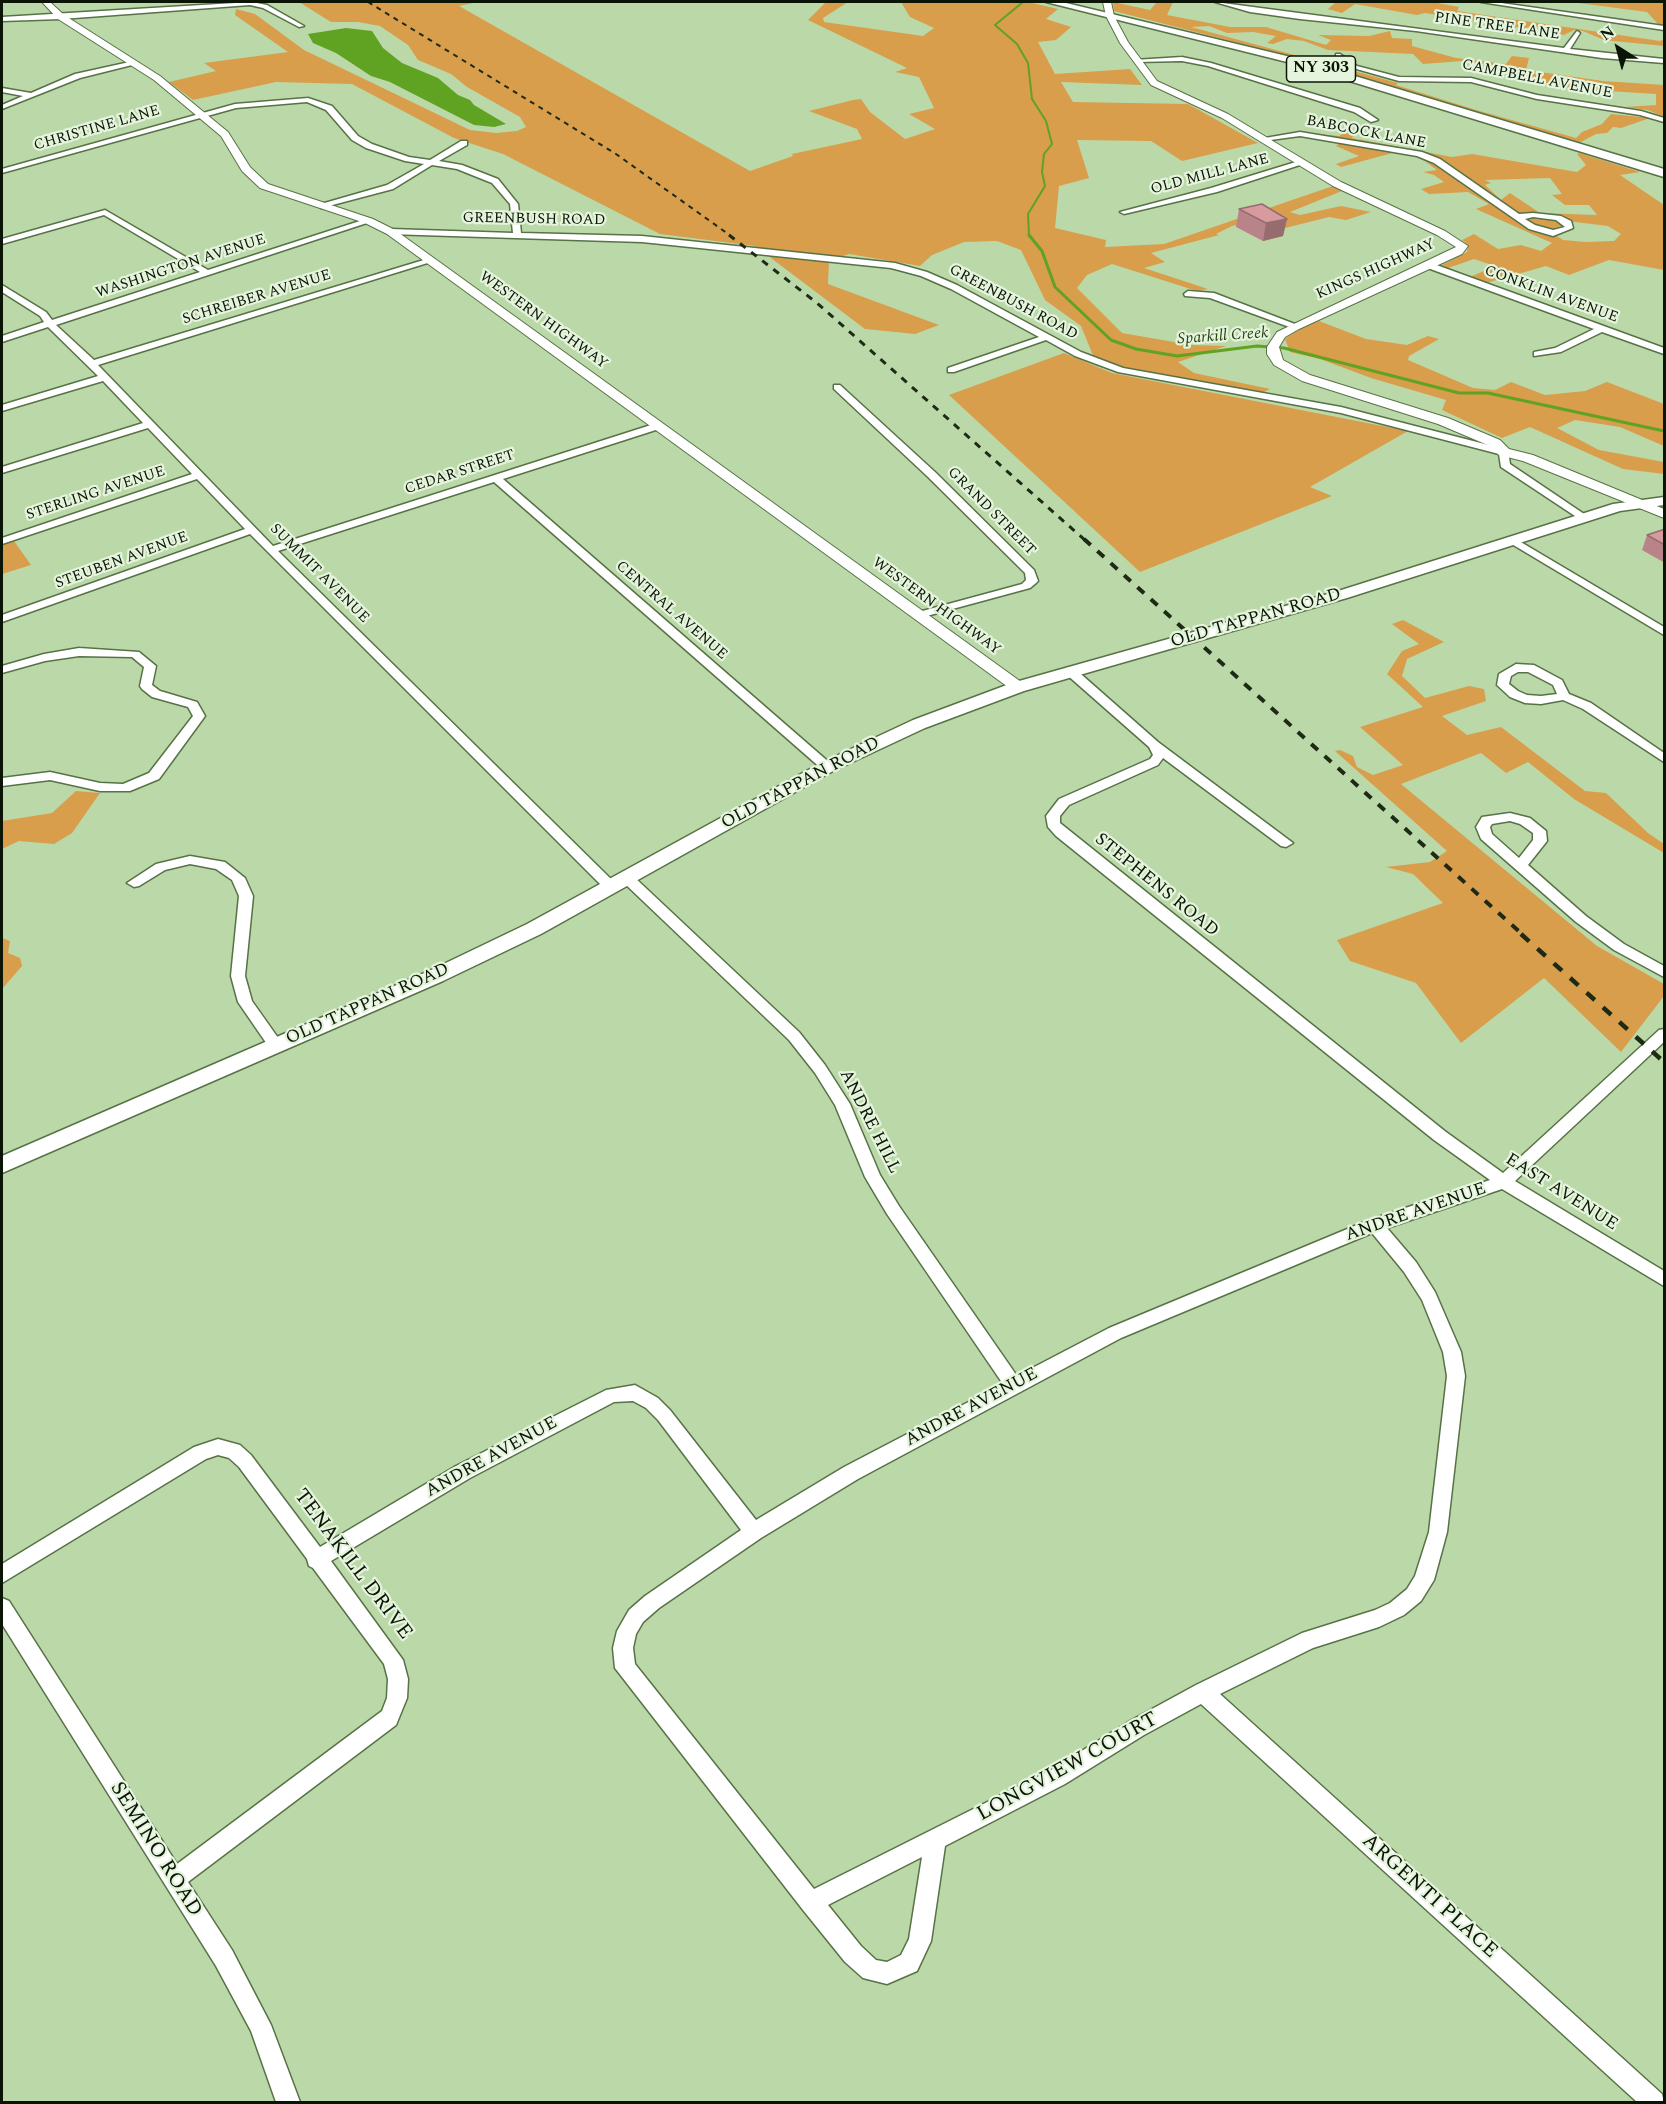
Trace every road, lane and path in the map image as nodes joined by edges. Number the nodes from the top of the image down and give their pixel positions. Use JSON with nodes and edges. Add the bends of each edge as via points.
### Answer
{"nodes":[{"id":1,"x":46,"y":2,"type":"edge"},
{"id":2,"x":1051,"y":2,"type":"edge"},
{"id":3,"x":1107,"y":2,"type":"edge"},
{"id":4,"x":1218,"y":2,"type":"edge"},
{"id":5,"x":1484,"y":2,"type":"edge"},
{"id":6,"x":1110,"y":16,"type":"junction"},
{"id":7,"x":61,"y":17,"type":"junction"},
{"id":8,"x":2,"y":19,"type":"edge"},
{"id":9,"x":301,"y":26,"type":"dead end"},
{"id":10,"x":1665,"y":28,"type":"edge"},
{"id":11,"x":1576,"y":33,"type":"dead end"},
{"id":12,"x":1566,"y":50,"type":"junction"},
{"id":13,"x":1338,"y":55,"type":"dead end"},
{"id":14,"x":1137,"y":60,"type":"junction"},
{"id":15,"x":1665,"y":61,"type":"edge"},
{"id":16,"x":134,"y":63,"type":"junction"},
{"id":17,"x":2,"y":90,"type":"edge"},
{"id":18,"x":33,"y":95,"type":"junction"},
{"id":19,"x":2,"y":107,"type":"edge"},
{"id":20,"x":201,"y":114,"type":"junction"},
{"id":21,"x":1374,"y":120,"type":"dead end"},
{"id":22,"x":1665,"y":120,"type":"edge"},
{"id":23,"x":1263,"y":139,"type":"junction"},
{"id":24,"x":464,"y":143,"type":"dead end"},
{"id":25,"x":433,"y":162,"type":"junction"},
{"id":26,"x":1302,"y":163,"type":"junction"},
{"id":27,"x":2,"y":171,"type":"edge"},
{"id":28,"x":1665,"y":173,"type":"edge"},
{"id":29,"x":324,"y":206,"type":"junction"},
{"id":30,"x":1124,"y":212,"type":"dead end"},
{"id":31,"x":1518,"y":217,"type":"junction"},
{"id":32,"x":369,"y":220,"type":"junction"},
{"id":33,"x":391,"y":232,"type":"junction"},
{"id":34,"x":517,"y":234,"type":"junction"},
{"id":35,"x":2,"y":242,"type":"edge"},
{"id":36,"x":430,"y":261,"type":"junction"},
{"id":37,"x":1428,"y":265,"type":"junction"},
{"id":38,"x":207,"y":273,"type":"junction"},
{"id":39,"x":2,"y":288,"type":"edge"},
{"id":40,"x":1188,"y":294,"type":"dead end"},
{"id":41,"x":49,"y":324,"type":"junction"},
{"id":42,"x":1294,"y":326,"type":"junction"},
{"id":43,"x":1602,"y":328,"type":"junction"},
{"id":44,"x":1047,"y":337,"type":"junction"},
{"id":45,"x":2,"y":339,"type":"edge"},
{"id":46,"x":1665,"y":351,"type":"edge"},
{"id":47,"x":1537,"y":354,"type":"dead end"},
{"id":48,"x":93,"y":364,"type":"junction"},
{"id":49,"x":951,"y":370,"type":"dead end"},
{"id":50,"x":105,"y":377,"type":"junction"},
{"id":51,"x":837,"y":387,"type":"dead end"},
{"id":52,"x":2,"y":408,"type":"edge"},
{"id":53,"x":1433,"y":417,"type":"junction"},
{"id":54,"x":149,"y":424,"type":"junction"},
{"id":55,"x":658,"y":426,"type":"junction"},
{"id":56,"x":1454,"y":438,"type":"junction"},
{"id":57,"x":1504,"y":452,"type":"junction"},
{"id":58,"x":2,"y":470,"type":"edge"},
{"id":59,"x":200,"y":475,"type":"junction"},
{"id":60,"x":496,"y":478,"type":"junction"},
{"id":61,"x":1665,"y":501,"type":"edge"},
{"id":62,"x":1639,"y":503,"type":"junction"},
{"id":63,"x":1665,"y":514,"type":"edge"},
{"id":64,"x":1585,"y":518,"type":"junction"},
{"id":65,"x":252,"y":530,"type":"junction"},
{"id":66,"x":2,"y":541,"type":"edge"},
{"id":67,"x":1514,"y":541,"type":"junction"},
{"id":68,"x":271,"y":550,"type":"junction"},
{"id":69,"x":919,"y":615,"type":"junction"},
{"id":70,"x":2,"y":619,"type":"edge"},
{"id":71,"x":1665,"y":632,"type":"edge"},
{"id":72,"x":2,"y":670,"type":"edge"},
{"id":73,"x":1070,"y":671,"type":"junction"},
{"id":74,"x":1018,"y":687,"type":"junction"},
{"id":75,"x":1563,"y":696,"type":"dead end"},
{"id":76,"x":1154,"y":745,"type":"junction"},
{"id":77,"x":1665,"y":758,"type":"edge"},
{"id":78,"x":827,"y":767,"type":"junction"},
{"id":79,"x":2,"y":783,"type":"edge"},
{"id":80,"x":1286,"y":843,"type":"dead end"},
{"id":81,"x":1520,"y":866,"type":"dead end"},
{"id":82,"x":134,"y":883,"type":"dead end"},
{"id":83,"x":620,"y":883,"type":"junction"},
{"id":84,"x":1665,"y":972,"type":"edge"},
{"id":85,"x":1665,"y":1034,"type":"edge"},
{"id":86,"x":276,"y":1046,"type":"junction"},
{"id":87,"x":1440,"y":1136,"type":"joint"},
{"id":88,"x":2,"y":1165,"type":"edge"},
{"id":89,"x":1504,"y":1182,"type":"junction"},
{"id":90,"x":1375,"y":1225,"type":"junction"},
{"id":91,"x":1665,"y":1280,"type":"edge"},
{"id":92,"x":1014,"y":1386,"type":"junction"},
{"id":93,"x":754,"y":1532,"type":"junction"},
{"id":94,"x":316,"y":1560,"type":"junction"},
{"id":95,"x":2,"y":1574,"type":"edge"},
{"id":96,"x":2,"y":1607,"type":"edge"},
{"id":97,"x":1203,"y":1692,"type":"junction"},
{"id":98,"x":935,"y":1841,"type":"junction"},
{"id":99,"x":174,"y":1880,"type":"junction"},
{"id":100,"x":811,"y":1902,"type":"junction"},
{"id":101,"x":288,"y":2103,"type":"edge"},
{"id":102,"x":1654,"y":2103,"type":"edge"}],
"edges":[{"from":1,"to":7,"type":"street","name":"WESTERN HIGHWAY"},
{"from":2,"to":6,"type":"main road","number":"NY 303"},
{"from":3,"to":6,"type":"street","name":"KINGS HIGHWAY"},
{"from":4,"to":12,"type":"street","name":"PINE TREE LANE","via":[[1300,17]]},
{"from":5,"to":10,"type":"street"},
{"from":6,"to":14,"type":"street","name":"KINGS HIGHWAY"},
{"from":6,"to":28,"type":"main road","number":"NY 303","via":[[1291,60]]},
{"from":7,"to":8,"type":"street"},
{"from":7,"to":9,"type":"street","via":[[250,3],[265,6]]},
{"from":7,"to":16,"type":"street","name":"WESTERN HIGHWAY"},
{"from":11,"to":12,"type":"street"},
{"from":12,"to":15,"type":"street","name":"PINE TREE LANE"},
{"from":13,"to":22,"type":"street","name":"CAMPBELL AVENUE","via":[[1355,67],[1399,79],[1471,80],[1537,97]]},
{"from":14,"to":21,"type":"street","via":[[1182,59],[1209,64],[1357,110]]},
{"from":14,"to":23,"type":"street","name":"KINGS HIGHWAY","via":[[1154,83],[1225,116]]},
{"from":16,"to":18,"type":"street","via":[[78,76]]},
{"from":16,"to":20,"type":"street","name":"WESTERN HIGHWAY"},
{"from":17,"to":18,"type":"street"},
{"from":18,"to":19,"type":"street"},
{"from":20,"to":25,"type":"street","name":"CHRISTINE LANE","via":[[264,102],[314,102],[329,108],[355,138],[369,146]]},
{"from":20,"to":27,"type":"street","name":"CHRISTINE LANE"},
{"from":20,"to":29,"type":"street","name":"WESTERN HIGHWAY","via":[[225,134],[258,182]]},
{"from":23,"to":26,"type":"street","name":"KINGS HIGHWAY"},
{"from":23,"to":31,"type":"street","name":"BABCOCK LANE","via":[[1300,134],[1419,154],[1437,161]]},
{"from":24,"to":25,"type":"street"},
{"from":25,"to":29,"type":"street","via":[[390,188]]},
{"from":25,"to":34,"type":"street","name":"CHRISTINE LANE","via":[[459,166],[495,181],[514,204]]},
{"from":26,"to":30,"type":"street","name":"OLD MILL LANE"},
{"from":26,"to":37,"type":"street","name":"KINGS HIGHWAY","via":[[1462,246],[1458,252]]},
{"from":29,"to":32,"type":"street","name":"WESTERN HIGHWAY"},
{"from":31,"to":31,"type":"street","name":"BABCOCK LANE","via":[[1532,227],[1553,232],[1569,228],[1565,220],[1547,216]]},
{"from":32,"to":33,"type":"street","name":"WESTERN HIGHWAY"},
{"from":32,"to":38,"type":"street","name":"WASHINGTON AVENUE"},
{"from":33,"to":34,"type":"street","name":"GREENBUSH ROAD"},
{"from":33,"to":36,"type":"street","name":"WESTERN HIGHWAY"},
{"from":34,"to":44,"type":"street","name":"GREENBUSH ROAD","via":[[642,239],[892,264],[954,287]]},
{"from":35,"to":38,"type":"street","via":[[105,212]]},
{"from":36,"to":48,"type":"street","name":"SCHREIBER AVENUE"},
{"from":36,"to":55,"type":"street","name":"WESTERN HIGHWAY"},
{"from":37,"to":42,"type":"street","name":"KINGS HIGHWAY"},
{"from":37,"to":43,"type":"street","name":"CONKLIN AVENUE"},
{"from":38,"to":41,"type":"street","name":"WASHINGTON AVENUE"},
{"from":39,"to":41,"type":"street","name":"SUMMIT AVENUE","via":[[43,314]]},
{"from":40,"to":42,"type":"street","via":[[1211,296]]},
{"from":41,"to":45,"type":"street","name":"WASHINGTON AVENUE"},
{"from":41,"to":48,"type":"street","name":"SUMMIT AVENUE"},
{"from":42,"to":53,"type":"street","name":"KINGS HIGHWAY","via":[[1273,347],[1278,362],[1289,370]]},
{"from":43,"to":46,"type":"street","name":"CONKLIN AVENUE"},
{"from":43,"to":47,"type":"street","via":[[1558,350]]},
{"from":44,"to":49,"type":"street"},
{"from":44,"to":56,"type":"street","name":"GREENBUSH ROAD","via":[[1121,370],[1341,410]]},
{"from":48,"to":50,"type":"street","name":"SUMMIT AVENUE"},
{"from":50,"to":52,"type":"street"},
{"from":50,"to":54,"type":"street","name":"SUMMIT AVENUE"},
{"from":51,"to":69,"type":"street","name":"GRAND STREET","via":[[1030,572],[1032,581],[1026,586]]},
{"from":53,"to":56,"type":"street"},
{"from":53,"to":57,"type":"street","name":"KINGS HIGHWAY","via":[[1495,443]]},
{"from":54,"to":58,"type":"street"},
{"from":54,"to":59,"type":"street","name":"SUMMIT AVENUE"},
{"from":55,"to":60,"type":"street","name":"CEDAR STREET"},
{"from":55,"to":69,"type":"street","name":"WESTERN HIGHWAY"},
{"from":56,"to":57,"type":"street","name":"GREENBUSH ROAD"},
{"from":57,"to":62,"type":"street","name":"KINGS HIGHWAY"},
{"from":57,"to":64,"type":"street","via":[[1505,465]]},
{"from":59,"to":65,"type":"street","name":"SUMMIT AVENUE"},
{"from":59,"to":66,"type":"street","name":"STERLING AVENUE"},
{"from":60,"to":68,"type":"street","name":"CEDAR STREET"},
{"from":60,"to":78,"type":"street","name":"CENTRAL AVENUE"},
{"from":61,"to":62,"type":"main road","name":"OLD TAPPAN ROAD"},
{"from":62,"to":63,"type":"street","name":"KINGS HIGHWAY"},
{"from":62,"to":64,"type":"main road","name":"OLD TAPPAN ROAD"},
{"from":64,"to":67,"type":"main road","name":"OLD TAPPAN ROAD"},
{"from":65,"to":68,"type":"street","name":"SUMMIT AVENUE"},
{"from":65,"to":70,"type":"street","name":"STEUBEN AVENUE"},
{"from":67,"to":71,"type":"street"},
{"from":67,"to":73,"type":"main road","name":"OLD TAPPAN ROAD","via":[[1341,595]]},
{"from":68,"to":83,"type":"street","name":"SUMMIT AVENUE"},
{"from":69,"to":74,"type":"street","name":"WESTERN HIGHWAY"},
{"from":72,"to":79,"type":"street","via":[[79,652],[135,654],[150,666],[146,686],[156,694],[193,705],[199,716],[154,776],[125,788],[50,776]]},
{"from":73,"to":74,"type":"main road","name":"OLD TAPPAN ROAD"},
{"from":73,"to":76,"type":"street"},
{"from":74,"to":78,"type":"main road","name":"OLD TAPPAN ROAD","via":[[919,724]]},
{"from":75,"to":77,"type":"street","via":[[1587,705]]},
{"from":76,"to":80,"type":"street"},
{"from":76,"to":87,"type":"street","name":"STEPHENS ROAD","via":[[1160,755],[1155,762],[1064,802],[1056,808],[1053,824]]},
{"from":78,"to":83,"type":"main road","name":"OLD TAPPAN ROAD"},
{"from":81,"to":84,"type":"street","via":[[1619,947]]},
{"from":82,"to":86,"type":"street","via":[[161,867],[190,860],[220,865],[238,878],[246,896],[238,976],[244,1002]]},
{"from":83,"to":86,"type":"main road","name":"OLD TAPPAN ROAD","via":[[452,968]]},
{"from":83,"to":92,"type":"street","name":"ANDRE HILL","via":[[794,1036],[820,1069],[842,1104],[873,1177],[893,1210]]},
{"from":85,"to":89,"type":"street","name":"ANDRE AVENUE"},
{"from":86,"to":88,"type":"main road","name":"OLD TAPPAN ROAD"},
{"from":87,"to":89,"type":"street","name":"EAST AVENUE"},
{"from":89,"to":90,"type":"street","name":"ANDRE AVENUE"},
{"from":89,"to":91,"type":"street","name":"EAST AVENUE"},
{"from":90,"to":92,"type":"street","name":"ANDRE AVENUE","via":[[1115,1333]]},
{"from":90,"to":97,"type":"street","name":"LONGVIEW COURT","via":[[1429,1297],[1452,1352],[1456,1376],[1438,1532],[1424,1580],[1397,1610],[1309,1640]]},
{"from":92,"to":93,"type":"street","name":"ANDRE AVENUE","via":[[851,1473]]},
{"from":93,"to":94,"type":"street","name":"ANDRE AVENUE","via":[[664,1415],[635,1393],[612,1395],[474,1466]]},
{"from":93,"to":100,"type":"street","via":[[636,1616],[623,1648],[625,1668]]},
{"from":94,"to":95,"type":"street","name":"TENAKILL DRIVE","via":[[245,1461],[234,1451],[218,1447],[200,1453]]},
{"from":94,"to":99,"type":"street","name":"TENAKILL DRIVE","via":[[393,1660],[397,1698],[389,1718]]},
{"from":96,"to":99,"type":"street","name":"SEMINO ROAD"},
{"from":97,"to":98,"type":"street","name":"LONGVIEW COURT","via":[[1058,1777]]},
{"from":97,"to":102,"type":"street","name":"ARGENTI PLACE"},
{"from":98,"to":100,"type":"street","name":"LONGVIEW COURT"},
{"from":98,"to":100,"type":"street","via":[[920,1941],[909,1963],[887,1973],[871,1970]]},
{"from":99,"to":101,"type":"street","name":"SEMINO ROAD","via":[[224,1958],[260,2025]]}]}
